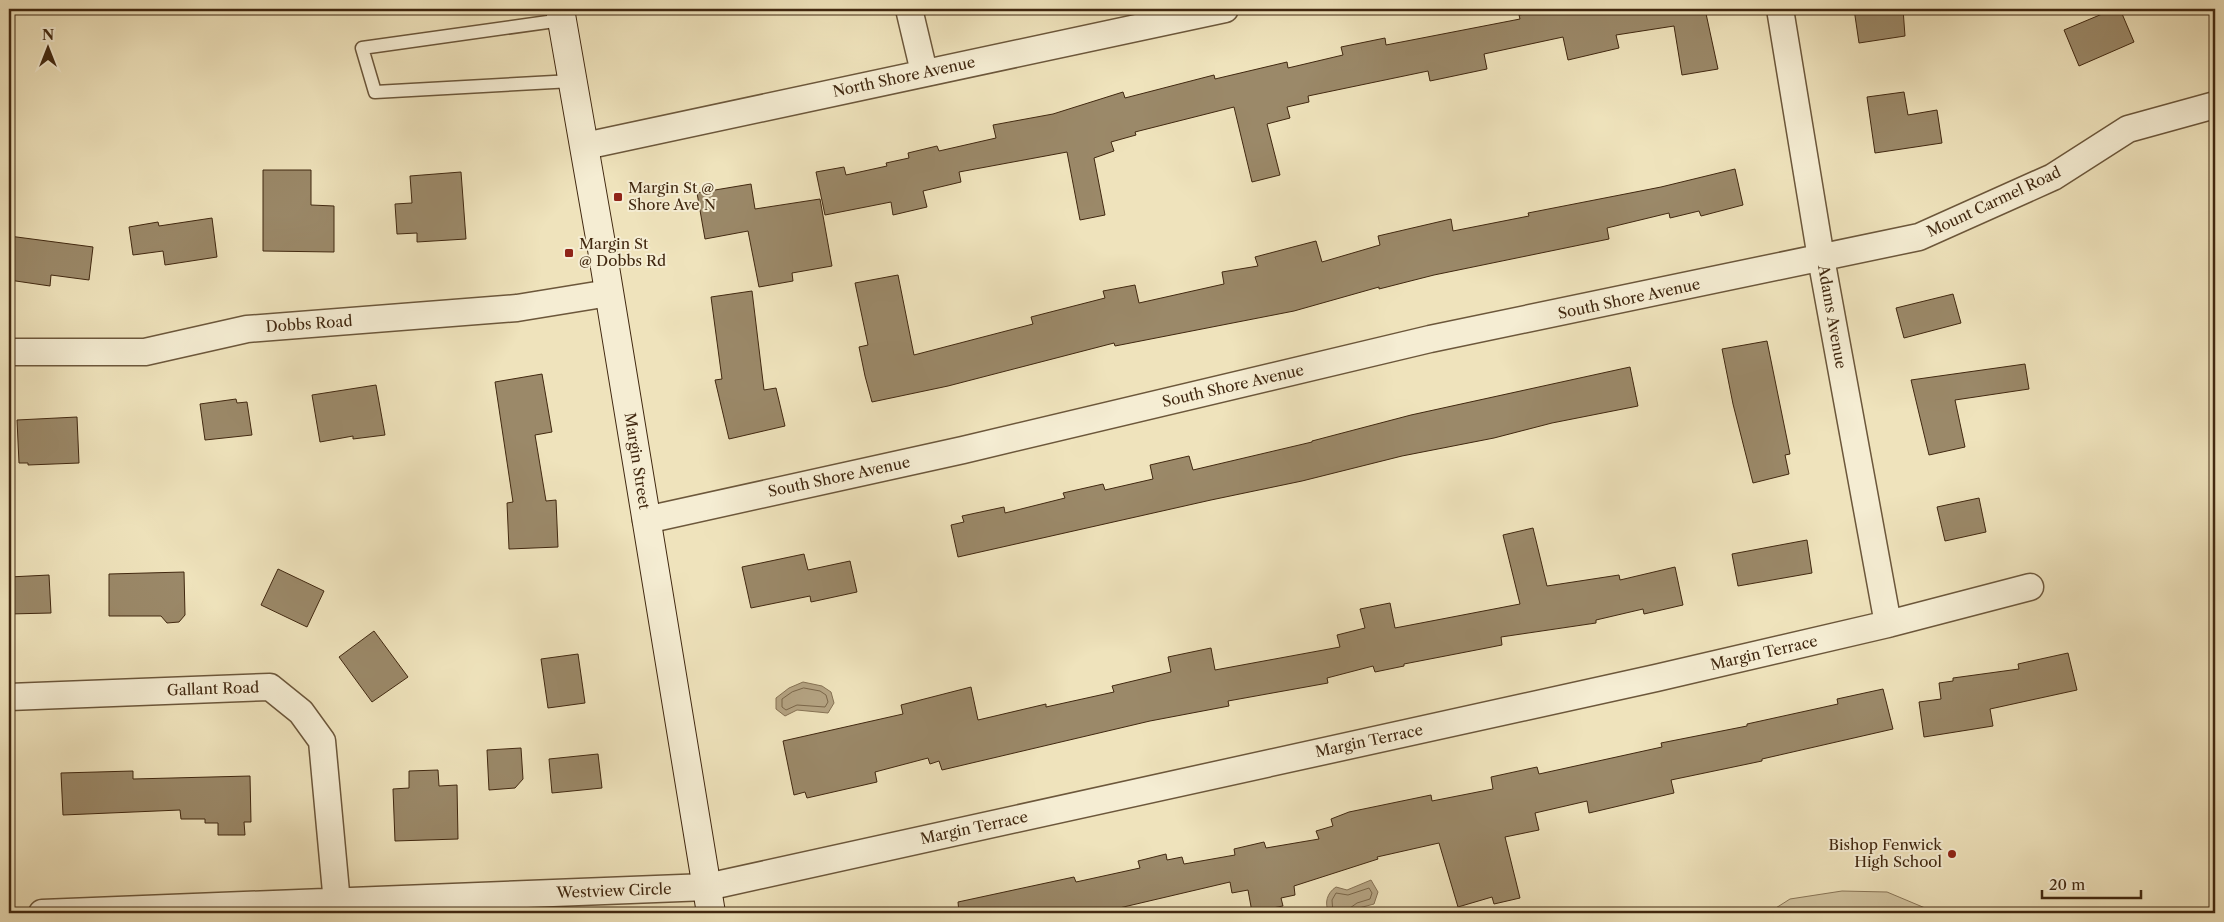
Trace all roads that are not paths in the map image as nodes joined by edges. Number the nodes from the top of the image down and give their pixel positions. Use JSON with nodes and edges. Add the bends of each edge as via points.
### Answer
{"nodes":[{"id":1,"x":909,"y":9,"type":"edge"},
{"id":2,"x":1224,"y":9,"type":"edge"},
{"id":3,"x":1780,"y":9,"type":"edge"},
{"id":4,"x":561,"y":14,"type":"edge"},
{"id":5,"x":924,"y":72,"type":"junction"},
{"id":6,"x":572,"y":81,"type":"junction"},
{"id":7,"x":2215,"y":105,"type":"edge"},
{"id":8,"x":585,"y":146,"type":"junction"},
{"id":9,"x":1821,"y":258,"type":"junction"},
{"id":10,"x":609,"y":293,"type":"junction"},
{"id":11,"x":9,"y":352,"type":"edge"},
{"id":12,"x":646,"y":520,"type":"junction"},
{"id":13,"x":2030,"y":587,"type":"dead end"},
{"id":14,"x":1888,"y":624,"type":"junction"},
{"id":15,"x":9,"y":697,"type":"edge"},
{"id":16,"x":709,"y":900,"type":"edge"},
{"id":17,"x":337,"y":903,"type":"junction"},
{"id":18,"x":42,"y":913,"type":"edge"}],
"edges":[{"from":1,"to":5,"type":"street"},
{"from":2,"to":5,"type":"street","name":"North Shore Avenue"},
{"from":3,"to":9,"type":"street","name":"Adams Avenue"},
{"from":4,"to":6,"type":"main road","name":"Margin Street"},
{"from":4,"to":6,"type":"lane","via":[[362,48],[375,92]]},
{"from":5,"to":8,"type":"street","name":"North Shore Avenue"},
{"from":6,"to":8,"type":"main road","name":"Margin Street"},
{"from":7,"to":9,"type":"street","name":"Mount Carmel Road","via":[[2128,129],[2053,177],[1920,237]]},
{"from":8,"to":10,"type":"main road","name":"Margin Street"},
{"from":9,"to":12,"type":"street","name":"South Shore Avenue","via":[[1430,339],[973,448]]},
{"from":9,"to":14,"type":"street","name":"Adams Avenue"},
{"from":10,"to":11,"type":"street","name":"Dobbs Road","via":[[516,308],[247,329],[145,352]]},
{"from":10,"to":12,"type":"main road","name":"Margin Street"},
{"from":12,"to":16,"type":"main road","name":"Margin Street"},
{"from":13,"to":14,"type":"street","name":"Margin Terrace"},
{"from":14,"to":16,"type":"street","name":"Margin Terrace"},
{"from":15,"to":17,"type":"street","name":"Gallant Road","via":[[270,687],[301,712],[322,741]]},
{"from":16,"to":17,"type":"street","name":"Westview Circle"},
{"from":17,"to":18,"type":"street","name":"Westview Circle"}]}
